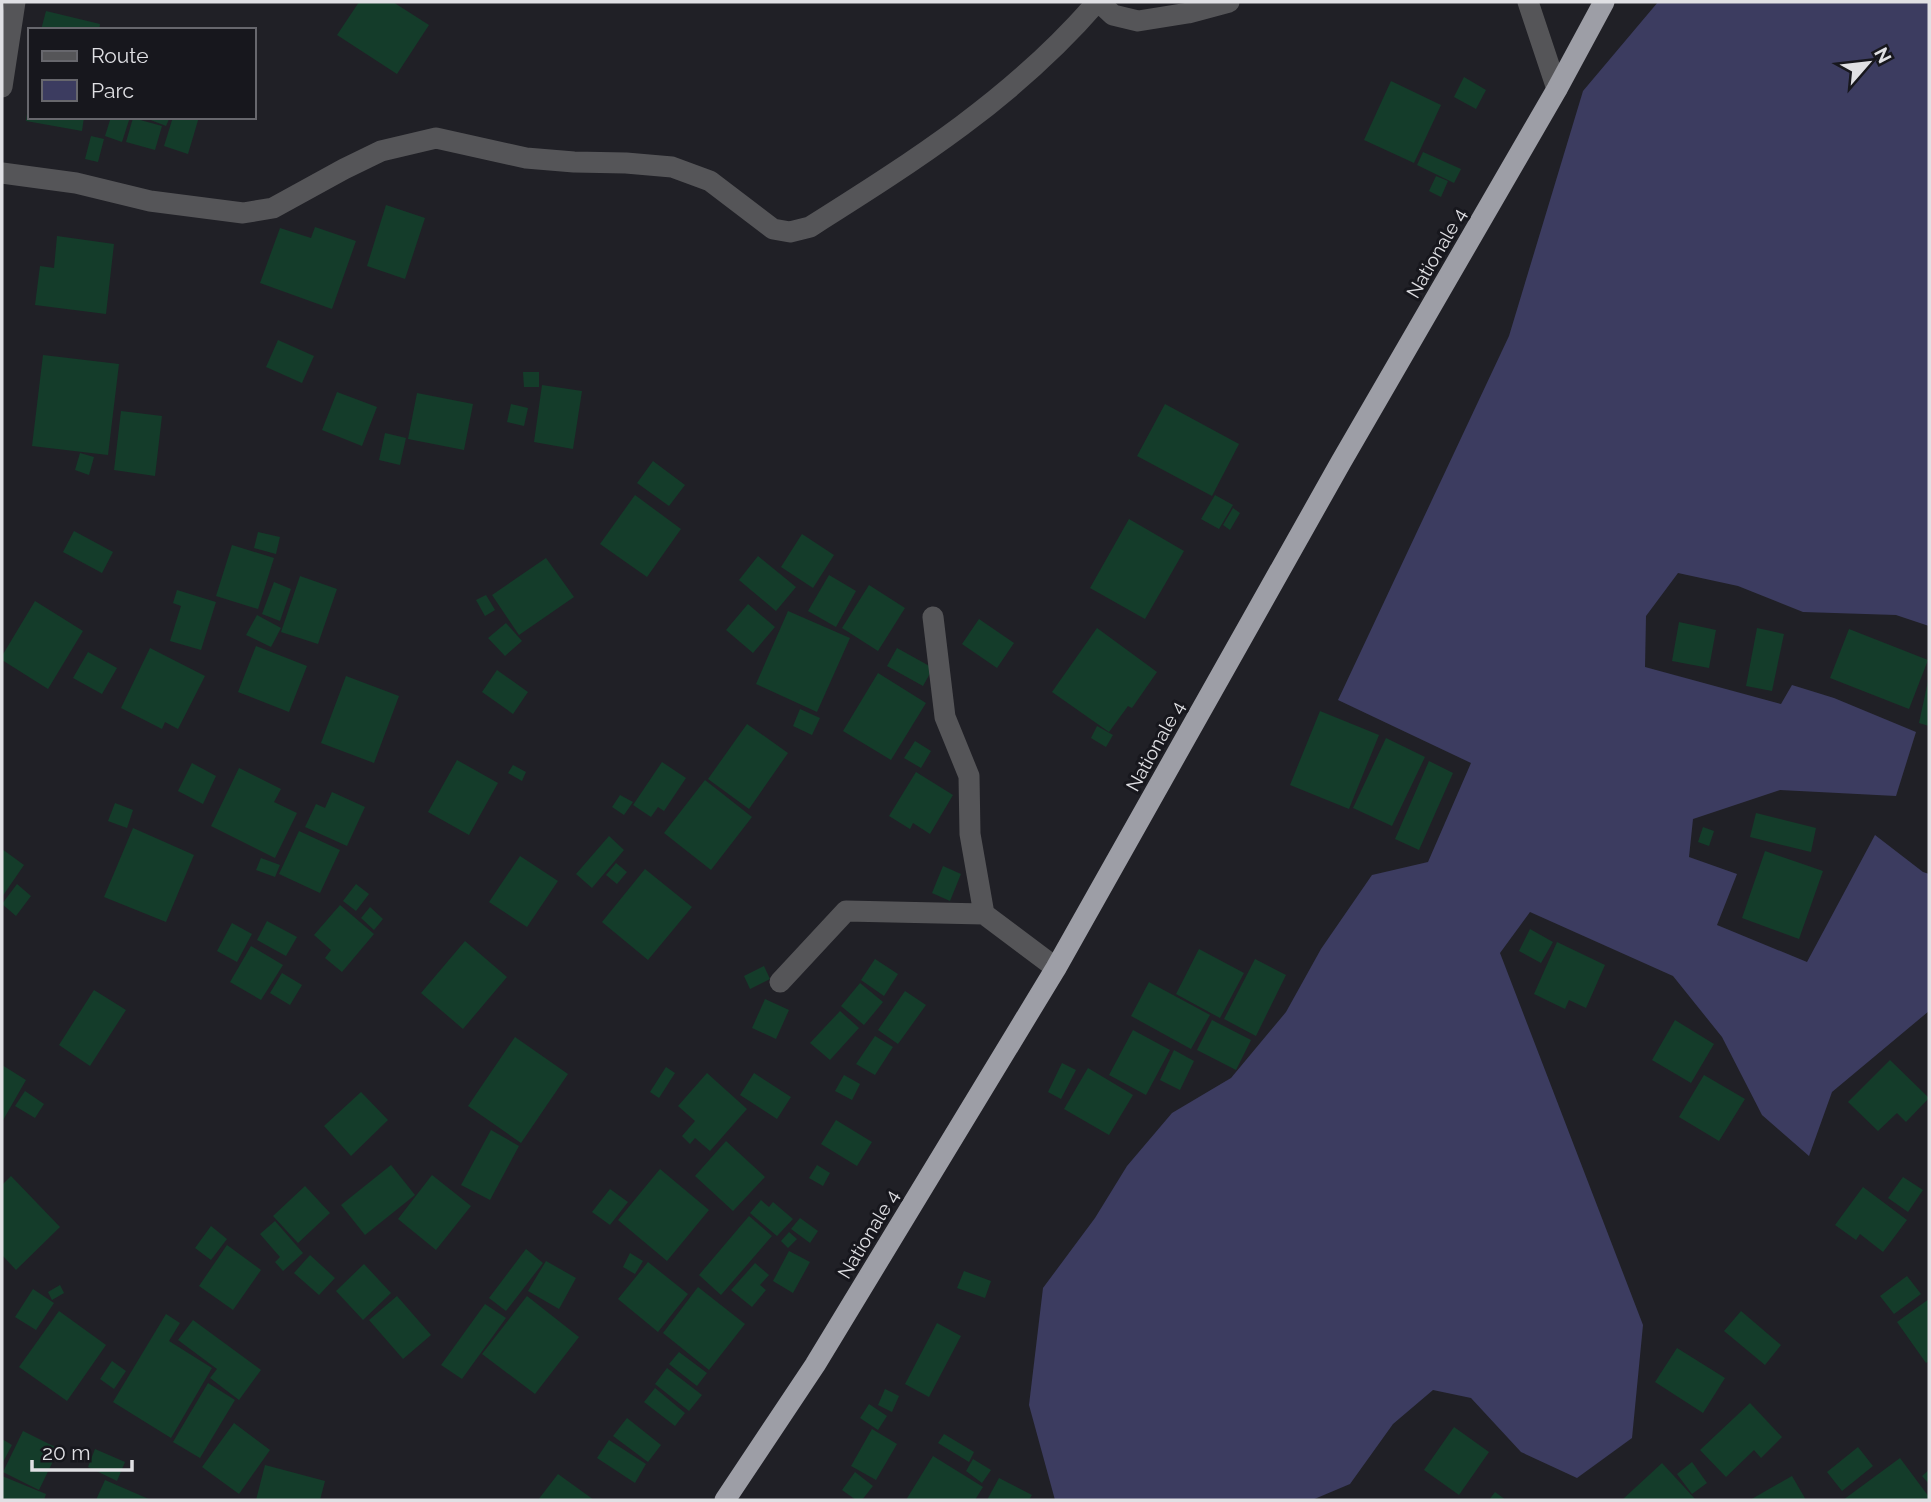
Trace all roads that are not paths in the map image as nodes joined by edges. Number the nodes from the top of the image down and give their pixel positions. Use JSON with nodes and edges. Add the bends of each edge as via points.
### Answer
{"nodes":[{"id":1,"x":16,"y":2,"type":"edge"},
{"id":2,"x":1098,"y":2,"type":"edge"},
{"id":3,"x":1229,"y":2,"type":"edge"},
{"id":4,"x":1528,"y":2,"type":"edge"},
{"id":5,"x":1604,"y":2,"type":"edge"},
{"id":6,"x":2,"y":87,"type":"edge"},
{"id":7,"x":1557,"y":89,"type":"junction"},
{"id":8,"x":2,"y":173,"type":"edge"},
{"id":9,"x":933,"y":617,"type":"dead end"},
{"id":10,"x":984,"y":914,"type":"junction"},
{"id":11,"x":1056,"y":968,"type":"junction"},
{"id":12,"x":780,"y":982,"type":"dead end"},
{"id":13,"x":725,"y":1500,"type":"edge"}],
"edges":[{"from":1,"to":6,"type":"street"},
{"from":2,"to":3,"type":"street","via":[[1114,15],[1138,21]]},
{"from":2,"to":8,"type":"street","via":[[1012,88],[960,128],[810,228],[790,232],[773,229],[710,181],[672,167],[526,158],[436,138],[381,151],[273,208],[243,214]]},
{"from":4,"to":7,"type":"street"},
{"from":5,"to":7,"type":"highway","name":"Nationale 4"},
{"from":7,"to":11,"type":"highway","name":"Nationale 4","via":[[1340,462]]},
{"from":9,"to":10,"type":"street","via":[[945,716],[969,776],[970,834]]},
{"from":10,"to":11,"type":"street"},
{"from":10,"to":12,"type":"street","via":[[846,911]]},
{"from":11,"to":13,"type":"highway","name":"Nationale 4","via":[[815,1365]]}]}
